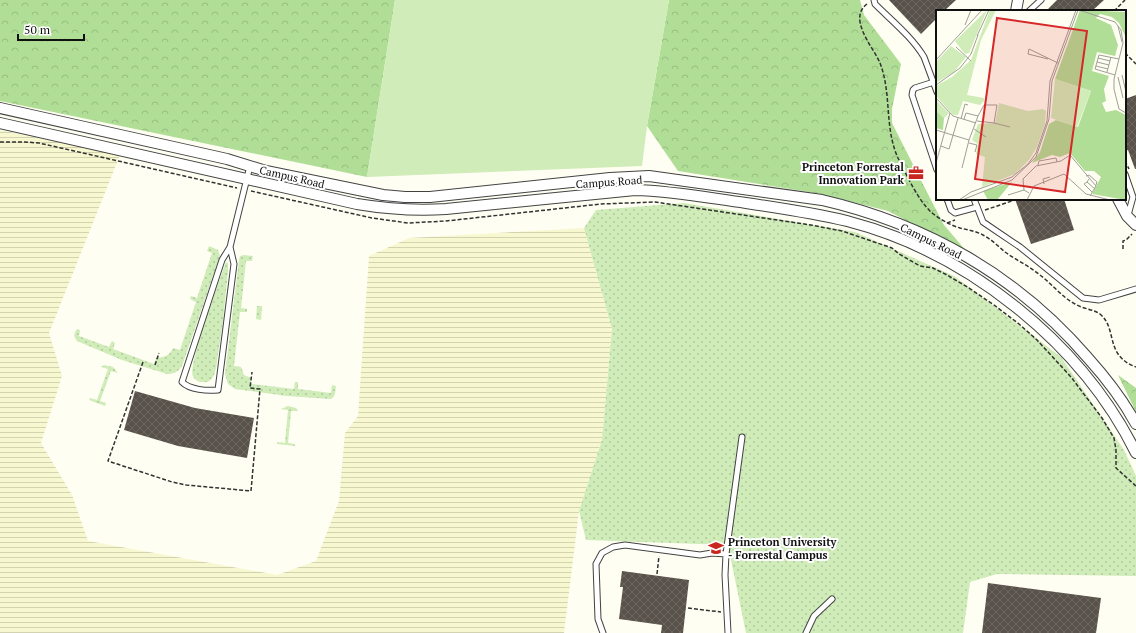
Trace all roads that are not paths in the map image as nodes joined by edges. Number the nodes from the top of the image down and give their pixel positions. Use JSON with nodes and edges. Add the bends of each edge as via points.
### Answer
{"nodes":[{"id":1,"x":874,"y":0,"type":"edge"},
{"id":2,"x":1018,"y":0,"type":"edge"},
{"id":3,"x":1041,"y":0,"type":"edge"},
{"id":4,"x":1016,"y":10,"type":"edge"},
{"id":5,"x":1030,"y":10,"type":"edge"},
{"id":6,"x":934,"y":82,"type":"junction"},
{"id":7,"x":936,"y":89,"type":"edge"},
{"id":8,"x":0,"y":108,"type":"edge"},
{"id":9,"x":0,"y":123,"type":"edge"},
{"id":10,"x":250,"y":166,"type":"junction"},
{"id":11,"x":936,"y":167,"type":"edge"},
{"id":12,"x":1126,"y":177,"type":"edge"},
{"id":13,"x":247,"y":179,"type":"junction"},
{"id":14,"x":947,"y":200,"type":"edge"},
{"id":15,"x":974,"y":200,"type":"edge"},
{"id":16,"x":1119,"y":200,"type":"edge"},
{"id":17,"x":977,"y":207,"type":"junction"},
{"id":18,"x":1128,"y":216,"type":"junction"},
{"id":19,"x":1135,"y":228,"type":"edge"},
{"id":20,"x":230,"y":247,"type":"junction"},
{"id":21,"x":1136,"y":289,"type":"edge"},
{"id":22,"x":1136,"y":424,"type":"edge"},
{"id":23,"x":742,"y":437,"type":"dead end"},
{"id":24,"x":1136,"y":453,"type":"edge"},
{"id":25,"x":726,"y":554,"type":"junction"},
{"id":26,"x":832,"y":599,"type":"dead end"},
{"id":27,"x":603,"y":633,"type":"edge"},
{"id":28,"x":728,"y":633,"type":"edge"},
{"id":29,"x":806,"y":633,"type":"edge"}],
"edges":[{"from":1,"to":6,"type":"lane","via":[[875,4],[913,41],[921,52]]},
{"from":2,"to":4,"type":"street"},
{"from":3,"to":5,"type":"lane"},
{"from":6,"to":7,"type":"lane"},
{"from":6,"to":11,"type":"lane","via":[[915,88],[912,95]]},
{"from":8,"to":10,"type":"street","name":"Campus Road"},
{"from":9,"to":13,"type":"street","name":"Campus Road"},
{"from":10,"to":13,"type":"lane"},
{"from":10,"to":22,"type":"street","name":"Campus Road","via":[[405,197],[430,197],[649,176],[822,200],[845,206],[921,233],[964,254],[996,274],[1061,327],[1102,373]]},
{"from":12,"to":18,"type":"lane","via":[[1134,197]]},
{"from":13,"to":20,"type":"lane"},
{"from":13,"to":24,"type":"street","name":"Campus Road","via":[[385,209],[446,209],[642,190],[791,210],[848,221],[897,238],[940,257],[982,282],[1023,312],[1087,377],[1130,440]]},
{"from":14,"to":17,"type":"lane","via":[[955,213]]},
{"from":15,"to":17,"type":"lane"},
{"from":16,"to":18,"type":"street"},
{"from":17,"to":21,"type":"lane","via":[[980,217],[987,226],[1020,247],[1083,298],[1099,300]]},
{"from":18,"to":19,"type":"street"},
{"from":20,"to":20,"type":"lane","via":[[234,264],[218,390],[209,391],[182,382],[222,260]]},
{"from":23,"to":25,"type":"lane"},
{"from":25,"to":27,"type":"lane","via":[[700,555],[625,545],[602,552],[596,564],[598,619]]},
{"from":25,"to":28,"type":"lane"},
{"from":26,"to":29,"type":"lane","via":[[814,616]]}]}
